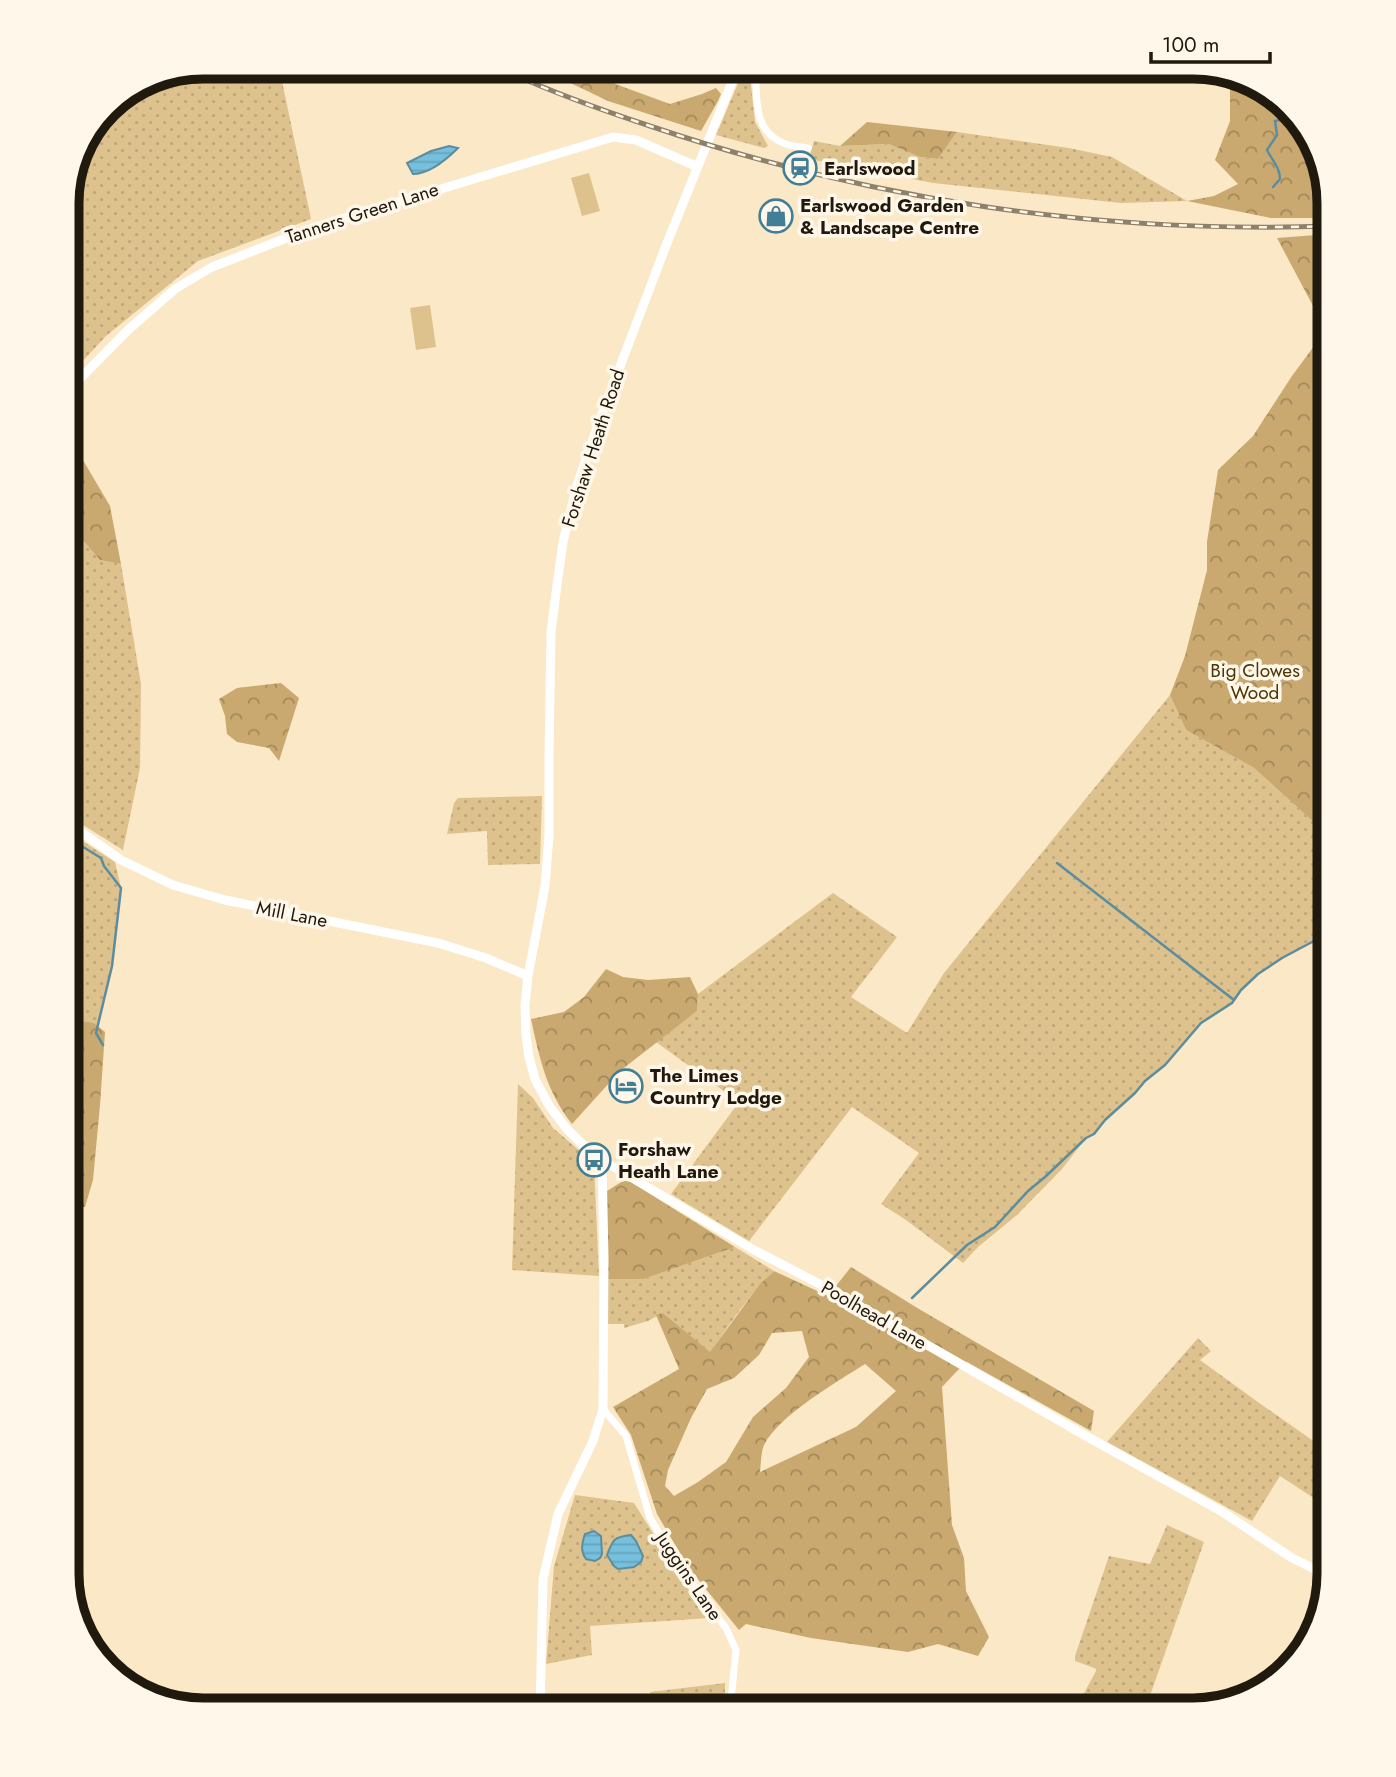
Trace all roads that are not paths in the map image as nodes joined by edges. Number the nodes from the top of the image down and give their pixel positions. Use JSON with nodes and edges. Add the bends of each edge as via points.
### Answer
{"nodes":[{"id":1,"x":733,"y":79,"type":"edge"},
{"id":2,"x":756,"y":79,"type":"edge"},
{"id":3,"x":808,"y":148,"type":"dead end"},
{"id":4,"x":698,"y":167,"type":"junction"},
{"id":5,"x":79,"y":381,"type":"edge"},
{"id":6,"x":79,"y":830,"type":"edge"},
{"id":7,"x":528,"y":976,"type":"junction"},
{"id":8,"x":602,"y":1160,"type":"junction"},
{"id":9,"x":603,"y":1409,"type":"junction"},
{"id":10,"x":1317,"y":1570,"type":"edge"},
{"id":11,"x":540,"y":1698,"type":"edge"},
{"id":12,"x":731,"y":1698,"type":"edge"}],
"edges":[{"from":1,"to":4,"type":"street","name":"Forshaw Heath Road"},
{"from":2,"to":3,"type":"street","via":[[763,130],[781,143]]},
{"from":4,"to":5,"type":"street","name":"Tanners Green Lane","via":[[636,140],[613,137],[315,227],[212,267],[175,289]]},
{"from":4,"to":7,"type":"street","name":"Forshaw Heath Road","via":[[600,419],[563,542],[551,632],[547,864]]},
{"from":6,"to":7,"type":"street","name":"Mill Lane","via":[[121,860],[173,885],[237,903],[438,943]]},
{"from":7,"to":8,"type":"street","name":"Poolhead Lane","via":[[526,1036],[535,1079],[567,1129]]},
{"from":8,"to":9,"type":"street"},
{"from":8,"to":10,"type":"street","name":"Poolhead Lane","via":[[1221,1511]]},
{"from":9,"to":11,"type":"street","via":[[558,1514],[543,1579]]},
{"from":9,"to":12,"type":"street","name":"Juggins Lane","via":[[626,1436],[650,1518],[736,1650]]}]}
